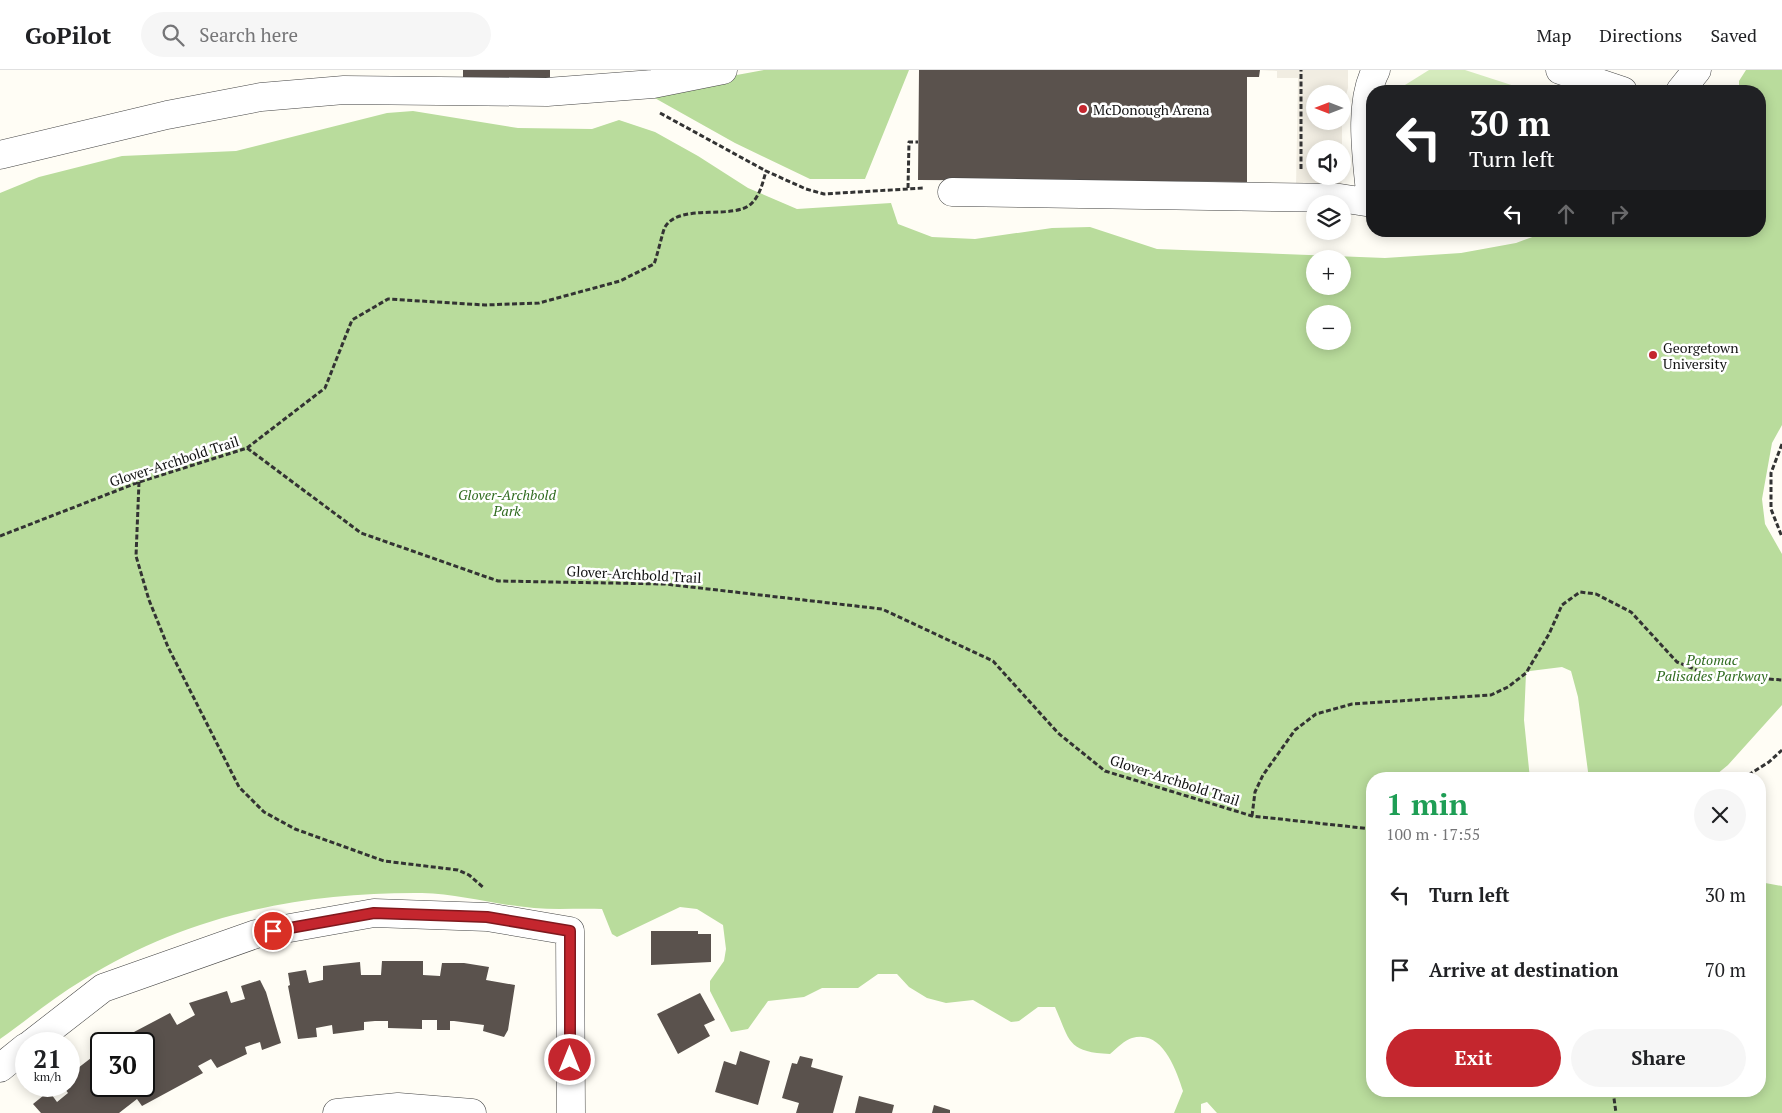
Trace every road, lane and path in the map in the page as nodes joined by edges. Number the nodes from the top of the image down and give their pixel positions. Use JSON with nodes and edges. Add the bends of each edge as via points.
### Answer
{"nodes":[{"id":1,"x":723,"y":70,"type":"edge"},
{"id":2,"x":1301,"y":70,"type":"edge"},
{"id":3,"x":1376,"y":70,"type":"edge"},
{"id":4,"x":1560,"y":70,"type":"edge"},
{"id":5,"x":1697,"y":70,"type":"edge"},
{"id":6,"x":1370,"y":85,"type":"edge"},
{"id":7,"x":1605,"y":85,"type":"edge"},
{"id":8,"x":1685,"y":85,"type":"edge"},
{"id":9,"x":653,"y":109,"type":"dead end"},
{"id":10,"x":1366,"y":113,"type":"edge"},
{"id":11,"x":918,"y":142,"type":"dead end"},
{"id":12,"x":1366,"y":147,"type":"edge"},
{"id":13,"x":0,"y":156,"type":"edge"},
{"id":14,"x":766,"y":171,"type":"junction"},
{"id":15,"x":952,"y":192,"type":"dead end"},
{"id":16,"x":1300,"y":198,"type":"junction"},
{"id":17,"x":1366,"y":202,"type":"edge"},
{"id":18,"x":1782,"y":444,"type":"edge"},
{"id":19,"x":247,"y":448,"type":"junction"},
{"id":20,"x":139,"y":482,"type":"junction"},
{"id":21,"x":0,"y":536,"type":"edge"},
{"id":22,"x":1782,"y":537,"type":"edge"},
{"id":23,"x":1782,"y":680,"type":"edge"},
{"id":24,"x":1782,"y":750,"type":"edge"},
{"id":25,"x":1753,"y":772,"type":"edge"},
{"id":26,"x":1252,"y":816,"type":"junction"},
{"id":27,"x":1366,"y":828,"type":"edge"},
{"id":28,"x":488,"y":893,"type":"dead end"},
{"id":29,"x":46,"y":1032,"type":"edge"},
{"id":30,"x":15,"y":1056,"type":"edge"},
{"id":31,"x":0,"y":1068,"type":"edge"},
{"id":32,"x":1614,"y":1097,"type":"edge"},
{"id":33,"x":337,"y":1113,"type":"edge"},
{"id":34,"x":472,"y":1113,"type":"edge"},
{"id":35,"x":571,"y":1113,"type":"edge"},
{"id":36,"x":1616,"y":1113,"type":"edge"}],
"edges":[{"from":1,"to":13,"type":"street","via":[[653,84],[547,92],[344,90],[260,97],[168,114]]},
{"from":2,"to":16,"type":"path"},
{"from":3,"to":6,"type":"street"},
{"from":4,"to":7,"type":"street"},
{"from":5,"to":8,"type":"street"},
{"from":9,"to":14,"type":"path"},
{"from":10,"to":12,"type":"street"},
{"from":11,"to":14,"type":"path","via":[[908,142],[908,188],[824,194]]},
{"from":14,"to":19,"type":"path","via":[[751,205],[739,210],[681,215],[665,226],[654,264],[620,281],[539,303],[485,305],[388,299],[352,320],[325,388]]},
{"from":15,"to":16,"type":"street"},
{"from":16,"to":17,"type":"street"},
{"from":18,"to":22,"type":"path","via":[[1771,473],[1772,509]]},
{"from":19,"to":20,"type":"path","name":"Glover-Archbold Trail"},
{"from":19,"to":26,"type":"path","name":"Glover-Archbold Trail","via":[[361,533],[498,581],[665,584],[882,608],[994,661],[1058,733],[1105,771]]},
{"from":20,"to":21,"type":"path","name":"Glover-Archbold Trail"},
{"from":20,"to":28,"type":"path","via":[[136,556],[149,600],[168,647],[239,787],[264,812],[295,830],[384,861],[458,870],[479,882]]},
{"from":23,"to":26,"type":"path","name":"Glover-Archbold Trail","via":[[1709,675],[1677,662],[1631,612],[1596,594],[1580,592],[1562,605],[1526,673],[1491,695],[1352,704],[1316,714],[1296,730],[1263,774],[1255,792]]},
{"from":24,"to":25,"type":"path"},
{"from":26,"to":27,"type":"path","name":"Glover-Archbold Trail"},
{"from":29,"to":35,"type":"street","via":[[103,988],[256,934],[374,913],[487,917],[570,931]]},
{"from":30,"to":31,"type":"street"},
{"from":32,"to":36,"type":"path"},
{"from":33,"to":34,"type":"street","via":[[398,1107]]}]}
